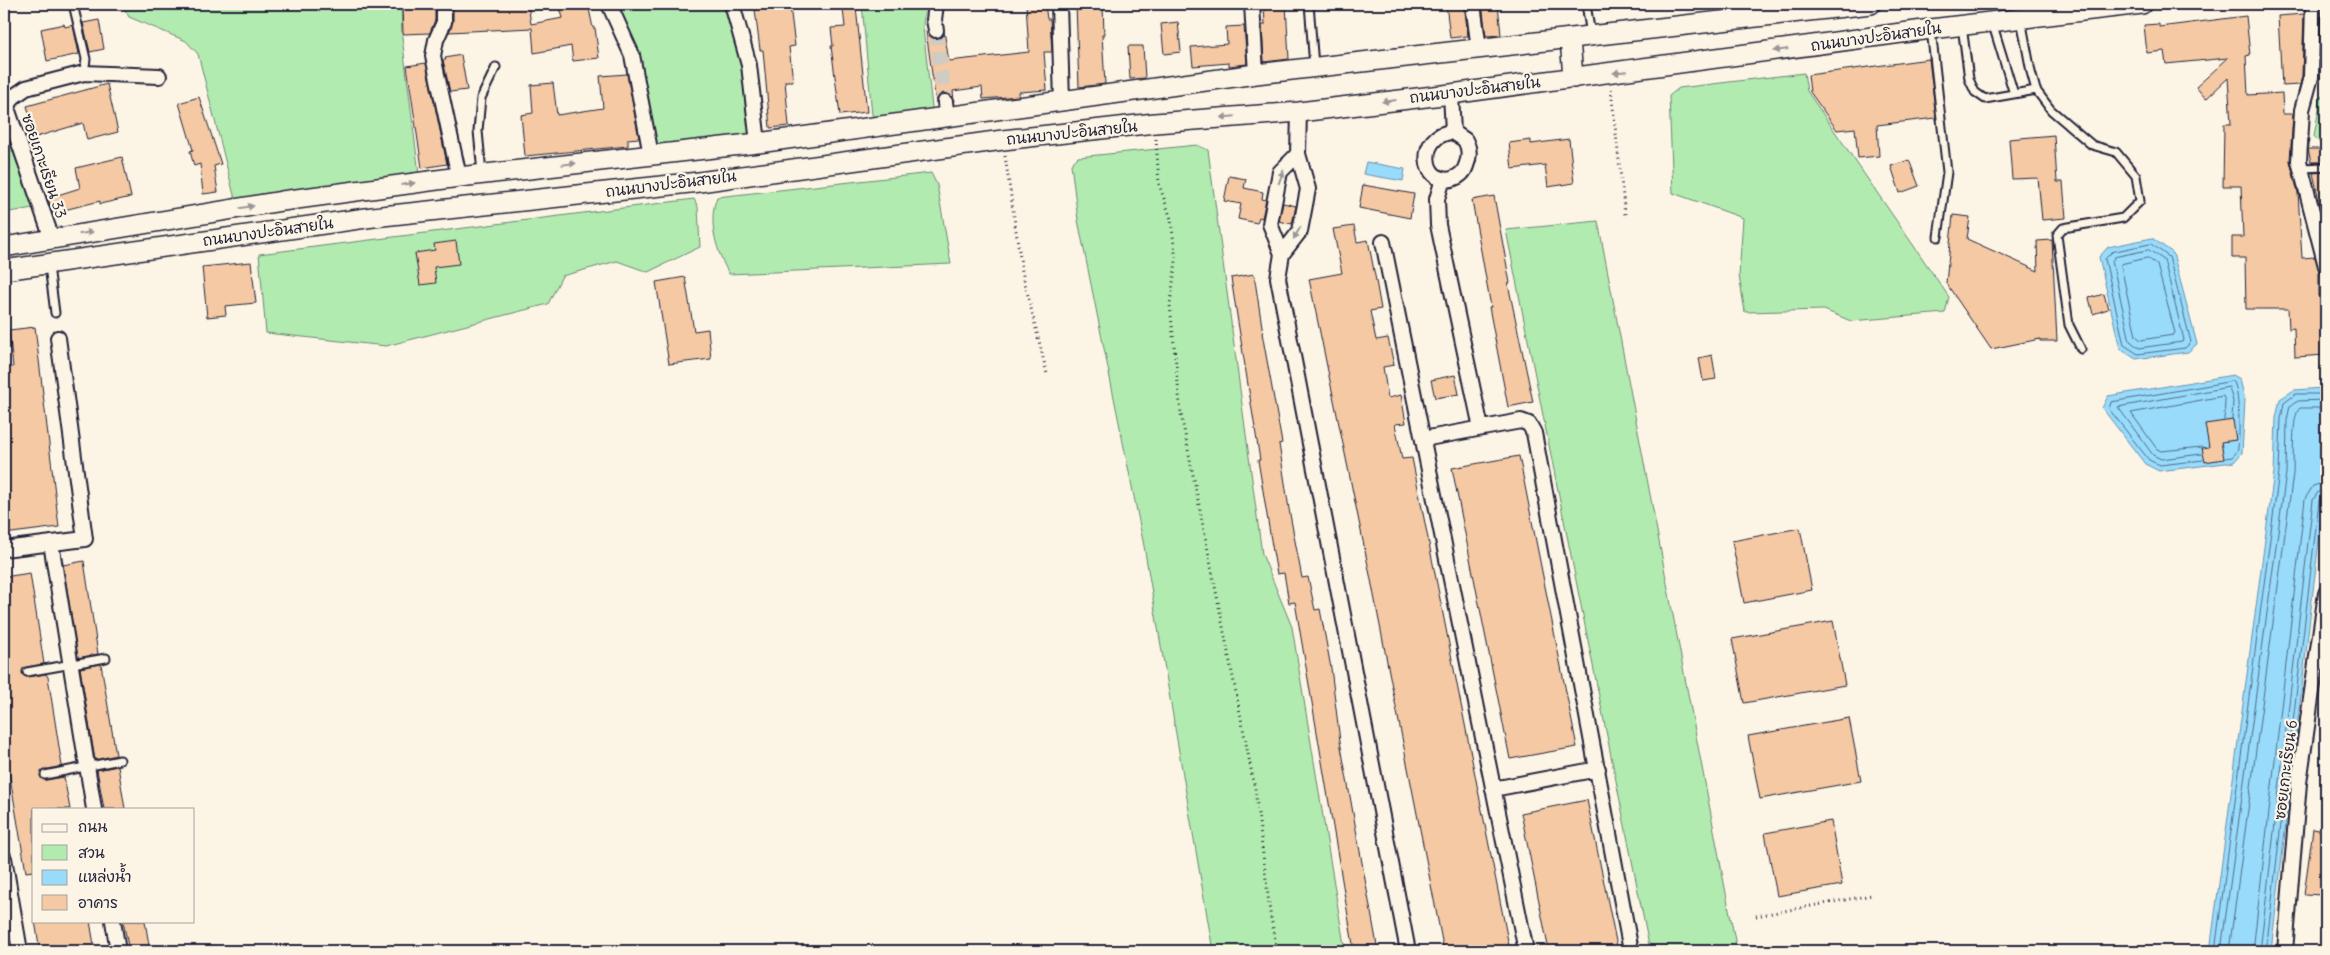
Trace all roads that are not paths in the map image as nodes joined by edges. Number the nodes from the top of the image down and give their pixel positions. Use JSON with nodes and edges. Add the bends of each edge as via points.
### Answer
{"nodes":[{"id":1,"x":73,"y":4,"type":"edge"},
{"id":2,"x":444,"y":4,"type":"edge"},
{"id":3,"x":609,"y":4,"type":"edge"},
{"id":4,"x":732,"y":4,"type":"edge"},
{"id":5,"x":936,"y":4,"type":"edge"},
{"id":6,"x":1059,"y":4,"type":"edge"},
{"id":7,"x":1252,"y":4,"type":"edge"},
{"id":8,"x":1309,"y":4,"type":"edge"},
{"id":9,"x":1473,"y":4,"type":"edge"},
{"id":10,"x":1586,"y":4,"type":"edge"},
{"id":11,"x":1865,"y":4,"type":"edge"},
{"id":12,"x":1871,"y":4,"type":"edge"},
{"id":13,"x":2142,"y":4,"type":"edge"},
{"id":14,"x":2313,"y":4,"type":"edge"},
{"id":15,"x":1755,"y":10,"type":"edge"},
{"id":16,"x":2021,"y":19,"type":"junction"},
{"id":17,"x":1992,"y":22,"type":"junction"},
{"id":18,"x":1962,"y":26,"type":"junction"},
{"id":19,"x":1931,"y":29,"type":"junction"},
{"id":20,"x":936,"y":30,"type":"tunnel mouth"},
{"id":21,"x":1591,"y":36,"type":"junction"},
{"id":22,"x":1570,"y":38,"type":"junction"},
{"id":23,"x":1479,"y":50,"type":"junction"},
{"id":24,"x":496,"y":67,"type":"dead end"},
{"id":25,"x":1314,"y":69,"type":"junction"},
{"id":26,"x":84,"y":73,"type":"junction"},
{"id":27,"x":1256,"y":74,"type":"junction"},
{"id":28,"x":159,"y":76,"type":"dead end"},
{"id":29,"x":1573,"y":78,"type":"junction"},
{"id":30,"x":2036,"y":90,"type":"junction"},
{"id":31,"x":1451,"y":94,"type":"junction"},
{"id":32,"x":2014,"y":94,"type":"junction"},
{"id":33,"x":1062,"y":101,"type":"junction"},
{"id":34,"x":5,"y":107,"type":"edge"},
{"id":35,"x":1300,"y":112,"type":"junction"},
{"id":36,"x":1452,"y":132,"type":"junction"},
{"id":37,"x":758,"y":143,"type":"junction"},
{"id":38,"x":1298,"y":154,"type":"junction"},
{"id":39,"x":651,"y":155,"type":"junction"},
{"id":40,"x":2326,"y":167,"type":"edge"},
{"id":41,"x":2301,"y":168,"type":"junction"},
{"id":42,"x":482,"y":174,"type":"junction"},
{"id":43,"x":459,"y":177,"type":"junction"},
{"id":44,"x":1443,"y":179,"type":"junction"},
{"id":45,"x":1938,"y":237,"type":"dead end"},
{"id":46,"x":52,"y":238,"type":"junction"},
{"id":47,"x":1384,"y":242,"type":"dead end"},
{"id":48,"x":4,"y":247,"type":"edge"},
{"id":49,"x":1282,"y":254,"type":"junction"},
{"id":50,"x":49,"y":263,"type":"junction"},
{"id":51,"x":2326,"y":266,"type":"edge"},
{"id":52,"x":4,"y":270,"type":"edge"},
{"id":53,"x":55,"y":312,"type":"dead end"},
{"id":54,"x":58,"y":338,"type":"dead end"},
{"id":55,"x":2081,"y":349,"type":"dead end"},
{"id":56,"x":1481,"y":428,"type":"junction"},
{"id":57,"x":1423,"y":439,"type":"junction"},
{"id":58,"x":51,"y":543,"type":"junction"},
{"id":59,"x":4,"y":549,"type":"edge"},
{"id":60,"x":2326,"y":593,"type":"edge"},
{"id":61,"x":106,"y":658,"type":"dead end"},
{"id":62,"x":71,"y":664,"type":"junction"},
{"id":63,"x":27,"y":672,"type":"dead end"},
{"id":64,"x":120,"y":760,"type":"dead end"},
{"id":65,"x":88,"y":766,"type":"junction"},
{"id":66,"x":1598,"y":769,"type":"junction"},
{"id":67,"x":45,"y":775,"type":"dead end"},
{"id":68,"x":1493,"y":789,"type":"junction"},
{"id":69,"x":94,"y":808,"type":"edge"},
{"id":70,"x":4,"y":858,"type":"edge"},
{"id":71,"x":113,"y":922,"type":"edge"},
{"id":72,"x":20,"y":951,"type":"edge"},
{"id":73,"x":118,"y":951,"type":"edge"},
{"id":74,"x":1408,"y":951,"type":"edge"},
{"id":75,"x":1526,"y":951,"type":"edge"},
{"id":76,"x":1631,"y":951,"type":"edge"},
{"id":77,"x":2284,"y":951,"type":"edge"}],
"edges":[{"from":1,"to":26,"type":"lane","via":[[86,59]]},
{"from":2,"to":43,"type":"street","via":[[444,22],[433,56]]},
{"from":3,"to":39,"type":"street","via":[[632,55]]},
{"from":4,"to":37,"type":"street","via":[[749,65]]},
{"from":5,"to":20,"type":"street"},
{"from":6,"to":33,"type":"street"},
{"from":7,"to":27,"type":"street"},
{"from":8,"to":25,"type":"lane"},
{"from":9,"to":23,"type":"street"},
{"from":10,"to":21,"type":"lane"},
{"from":11,"to":12,"type":"main road","name":"ถนนบางปะอินสายใน"},
{"from":11,"to":15,"type":"main road","name":"ถนนบางปะอินสายใน"},
{"from":13,"to":16,"type":"main road","name":"ถนนบางปะอินสายใน"},
{"from":14,"to":41,"type":"street","via":[[2312,77],[2302,110]]},
{"from":15,"to":21,"type":"main road","name":"ถนนบางปะอินสายใน"},
{"from":16,"to":17,"type":"main road","name":"ถนนบางปะอินสายใน"},
{"from":16,"to":30,"type":"lane"},
{"from":17,"to":18,"type":"main road","name":"ถนนบางปะอินสายใน"},
{"from":17,"to":32,"type":"lane"},
{"from":18,"to":19,"type":"main road","name":"ถนนบางปะอินสายใน"},
{"from":18,"to":32,"type":"lane","via":[[1969,79],[1975,92],[1985,99]]},
{"from":19,"to":29,"type":"main road","name":"ถนนบางปะอินสายใน","one_way":true},
{"from":19,"to":45,"type":"lane","via":[[1947,172]]},
{"from":21,"to":22,"type":"main road","name":"ถนนบางปะอินสายใน"},
{"from":22,"to":23,"type":"main road","name":"ถนนบางปะอินสายใน"},
{"from":22,"to":29,"type":"main road"},
{"from":23,"to":25,"type":"main road","name":"ถนนบางปะอินสายใน"},
{"from":24,"to":42,"type":"lane","via":[[481,98],[478,131]]},
{"from":25,"to":27,"type":"main road","name":"ถนนบางปะอินสายใน"},
{"from":26,"to":28,"type":"street"},
{"from":26,"to":34,"type":"street","via":[[26,88]]},
{"from":27,"to":33,"type":"main road","name":"ถนนบางปะอินสายใน"},
{"from":29,"to":31,"type":"main road","name":"ถนนบางปะอินสายใน"},
{"from":30,"to":32,"type":"lane"},
{"from":30,"to":55,"type":"lane","via":[[2051,110],[2092,145],[2116,152],[2136,176],[2139,192],[2140,201],[2123,218],[2064,228],[2057,235],[2069,325]]},
{"from":31,"to":35,"type":"main road","name":"ถนนบางปะอินสายใน","one_way":true},
{"from":31,"to":36,"type":"street"},
{"from":33,"to":37,"type":"main road","name":"ถนนบางปะอินสายใน","via":[[946,109]]},
{"from":34,"to":46,"type":"street","name":"ซอยเกาะเรียน 33"},
{"from":35,"to":38,"type":"street"},
{"from":35,"to":50,"type":"main road","name":"ถนนบางปะอินสายใน","one_way":true,"via":[[1003,140],[699,182],[373,217]]},
{"from":36,"to":44,"type":"street","via":[[1436,137],[1430,144],[1427,158],[1433,174]]},
{"from":36,"to":44,"type":"street","via":[[1465,140],[1470,154],[1462,173]]},
{"from":37,"to":39,"type":"main road","name":"ถนนบางปะอินสายใน"},
{"from":38,"to":49,"type":"street","one_way":true,"via":[[1308,189],[1300,231]]},
{"from":49,"to":38,"type":"street","one_way":true,"via":[[1270,224],[1280,172]]},
{"from":42,"to":39,"type":"main road","name":"ถนนบางปะอินสายใน","one_way":true},
{"from":40,"to":41,"type":"lane"},
{"from":41,"to":51,"type":"street"},
{"from":42,"to":43,"type":"main road","name":"ถนนบางปะอินสายใน"},
{"from":46,"to":43,"type":"main road","name":"ถนนบางปะอินสายใน","one_way":true,"via":[[282,201]]},
{"from":44,"to":56,"type":"street","via":[[1437,199],[1438,225]]},
{"from":46,"to":48,"type":"main road","name":"ถนนบางปะอินสายใน"},
{"from":47,"to":57,"type":"street"},
{"from":49,"to":74,"type":"street","via":[[1278,278]]},
{"from":50,"to":52,"type":"main road","name":"ถนนบางปะอินสายใน"},
{"from":50,"to":53,"type":"lane"},
{"from":54,"to":58,"type":"street","via":[[85,539]]},
{"from":56,"to":57,"type":"street"},
{"from":56,"to":66,"type":"street","via":[[1521,420],[1529,424],[1534,433]]},
{"from":57,"to":68,"type":"street"},
{"from":58,"to":59,"type":"street"},
{"from":58,"to":62,"type":"street"},
{"from":60,"to":77,"type":"street","name":"ซอยเกาะเรียน 6","via":[[2299,782]]},
{"from":61,"to":62,"type":"lane"},
{"from":62,"to":63,"type":"lane"},
{"from":62,"to":65,"type":"street"},
{"from":64,"to":65,"type":"lane"},
{"from":65,"to":67,"type":"lane"},
{"from":65,"to":69,"type":"street"},
{"from":66,"to":68,"type":"street"},
{"from":66,"to":76,"type":"street"},
{"from":68,"to":75,"type":"street"},
{"from":70,"to":72,"type":"street"},
{"from":71,"to":73,"type":"street"}]}
